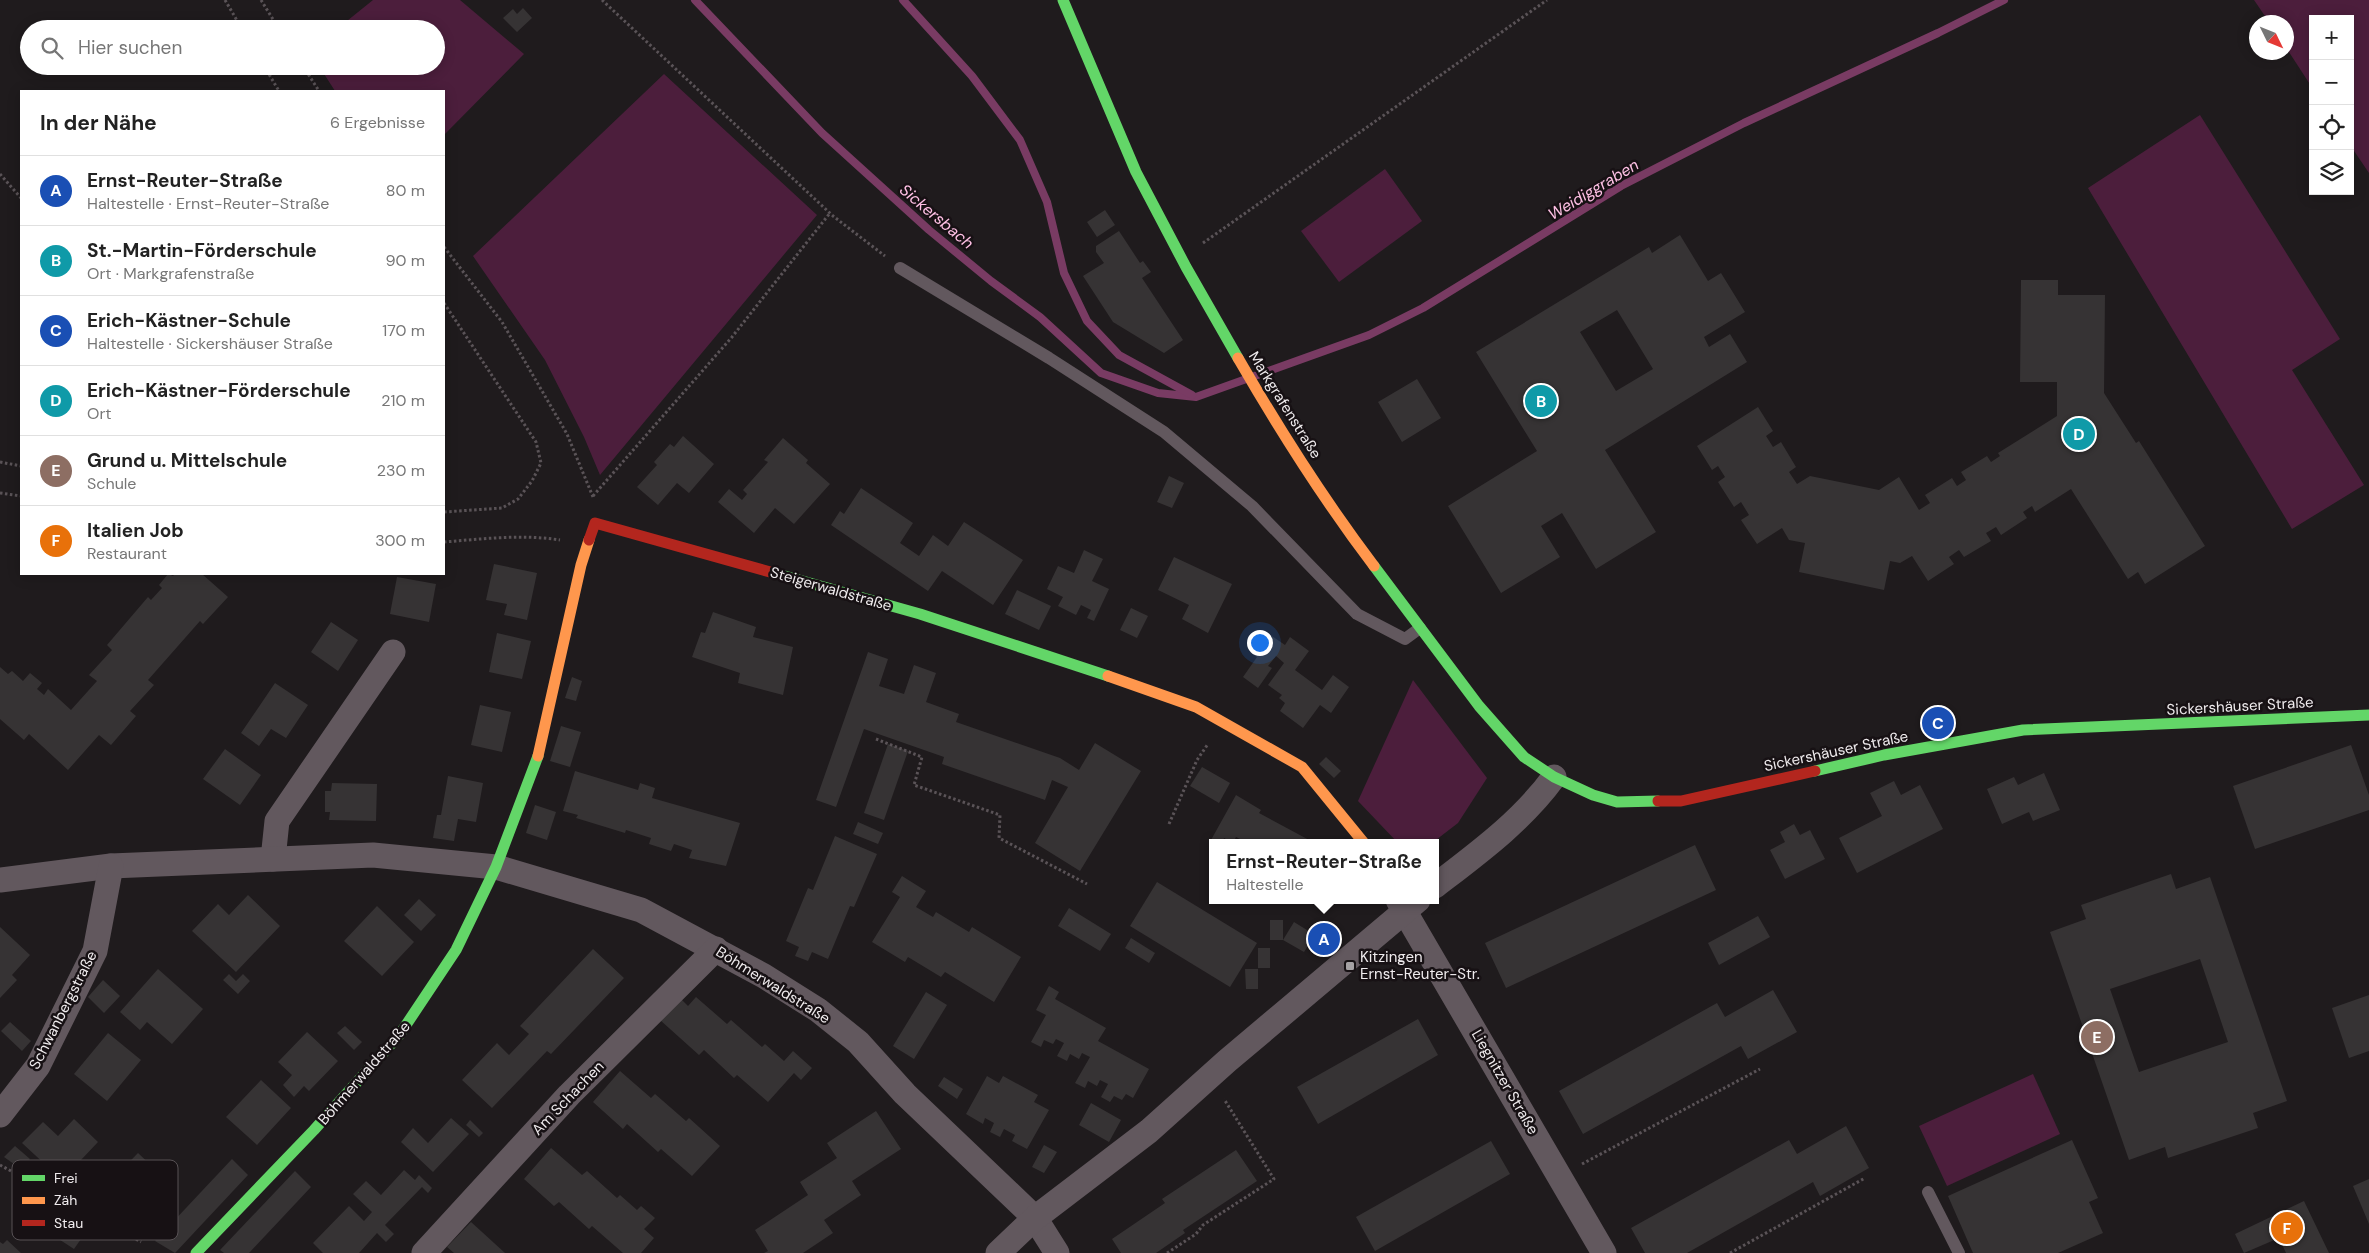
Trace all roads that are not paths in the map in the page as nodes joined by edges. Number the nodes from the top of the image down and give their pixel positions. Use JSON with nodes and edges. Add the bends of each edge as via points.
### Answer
{"nodes":[{"id":1,"x":1063,"y":0,"type":"edge"},
{"id":2,"x":900,"y":268,"type":"road end"},
{"id":3,"x":1420,"y":628,"type":"junction"},
{"id":4,"x":393,"y":652,"type":"dead end"},
{"id":5,"x":2369,"y":715,"type":"edge"},
{"id":6,"x":1554,"y":777,"type":"junction"},
{"id":7,"x":1361,"y":839,"type":"edge"},
{"id":8,"x":273,"y":860,"type":"junction"},
{"id":9,"x":111,"y":866,"type":"junction"},
{"id":10,"x":496,"y":867,"type":"junction"},
{"id":11,"x":0,"y":880,"type":"edge"},
{"id":12,"x":1439,"y":883,"type":"edge"},
{"id":13,"x":1407,"y":904,"type":"edge"},
{"id":14,"x":716,"y":948,"type":"junction"},
{"id":15,"x":0,"y":1115,"type":"edge"},
{"id":16,"x":1928,"y":1192,"type":"dead end"},
{"id":17,"x":1035,"y":1218,"type":"junction"},
{"id":18,"x":196,"y":1253,"type":"edge"},
{"id":19,"x":424,"y":1253,"type":"edge"},
{"id":20,"x":998,"y":1253,"type":"edge"},
{"id":21,"x":1057,"y":1253,"type":"edge"},
{"id":22,"x":1604,"y":1253,"type":"edge"},
{"id":23,"x":1959,"y":1253,"type":"edge"}],
"edges":[{"from":1,"to":3,"type":"street","name":"Markgrafenstraße","via":[[1136,172],[1238,359],[1355,541]]},
{"from":2,"to":3,"type":"lane","via":[[1164,432],[1252,506],[1357,614],[1404,639]]},
{"from":3,"to":6,"type":"street","name":"Markgrafenstraße","via":[[1479,706],[1524,757]]},
{"from":4,"to":8,"type":"street","via":[[277,821]]},
{"from":5,"to":6,"type":"street","name":"Sickershäuser Straße","via":[[2023,730],[1884,755],[1681,801],[1617,802],[1592,795]]},
{"from":6,"to":12,"type":"street","via":[[1516,822]]},
{"from":7,"to":10,"type":"street","name":"Steigerwaldstraße","via":[[1302,767],[1196,707],[920,614],[595,523],[581,565],[538,757]]},
{"from":8,"to":9,"type":"street","name":"Böhmerwaldstraße"},
{"from":8,"to":10,"type":"street","name":"Böhmerwaldstraße","via":[[373,855]]},
{"from":9,"to":11,"type":"street","name":"Böhmerwaldstraße"},
{"from":9,"to":15,"type":"street","name":"Schwanbergstraße","via":[[95,951],[38,1066]]},
{"from":10,"to":14,"type":"street","name":"Böhmerwaldstraße","via":[[641,910]]},
{"from":10,"to":18,"type":"street","name":"Böhmerwaldstraße","via":[[456,950],[400,1034],[314,1130]]},
{"from":13,"to":17,"type":"street","via":[[1149,1131]]},
{"from":13,"to":22,"type":"street","name":"Liegnitzer Straße"},
{"from":14,"to":17,"type":"street","name":"Böhmerwaldstraße","via":[[818,1010],[858,1042],[905,1094]]},
{"from":14,"to":19,"type":"street","name":"Am Schachen","via":[[569,1095]]},
{"from":16,"to":23,"type":"lane"},
{"from":17,"to":20,"type":"street"},
{"from":17,"to":21,"type":"street","name":"Böhmerwaldstraße"}]}
